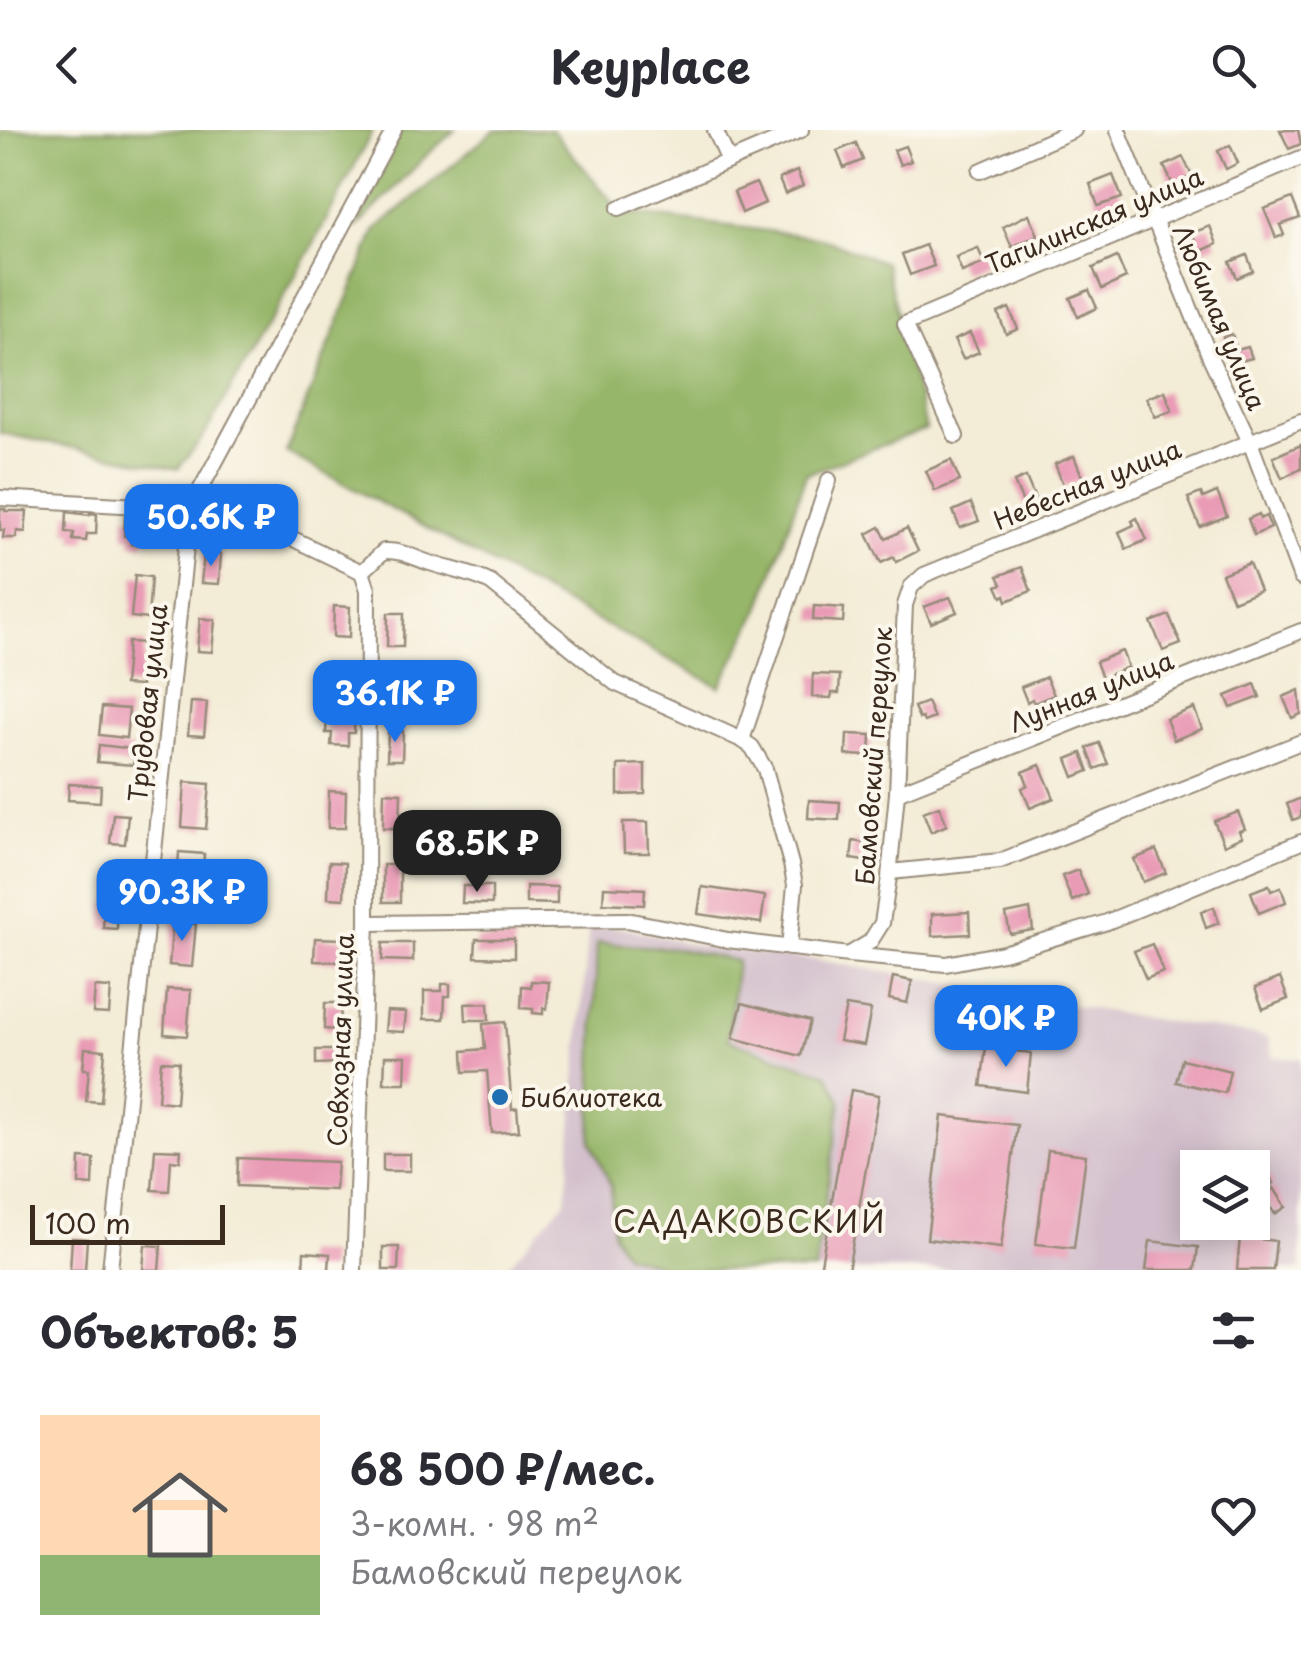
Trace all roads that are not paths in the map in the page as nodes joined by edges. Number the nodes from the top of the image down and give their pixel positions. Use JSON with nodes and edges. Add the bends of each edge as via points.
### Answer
{"nodes":[{"id":1,"x":394,"y":130,"type":"edge"},
{"id":2,"x":716,"y":130,"type":"edge"},
{"id":3,"x":801,"y":130,"type":"edge"},
{"id":4,"x":1074,"y":130,"type":"edge"},
{"id":5,"x":1118,"y":130,"type":"edge"},
{"id":6,"x":1301,"y":158,"type":"edge"},
{"id":7,"x":729,"y":161,"type":"junction"},
{"id":8,"x":980,"y":171,"type":"dead end"},
{"id":9,"x":620,"y":208,"type":"dead end"},
{"id":10,"x":1154,"y":218,"type":"junction"},
{"id":11,"x":1301,"y":421,"type":"edge"},
{"id":12,"x":956,"y":436,"type":"dead end"},
{"id":13,"x":1250,"y":442,"type":"junction"},
{"id":14,"x":828,"y":480,"type":"dead end"},
{"id":15,"x":0,"y":498,"type":"edge"},
{"id":16,"x":190,"y":509,"type":"junction"},
{"id":17,"x":362,"y":572,"type":"junction"},
{"id":18,"x":1301,"y":578,"type":"edge"},
{"id":19,"x":904,"y":605,"type":"joint"},
{"id":20,"x":1301,"y":631,"type":"edge"},
{"id":21,"x":742,"y":740,"type":"junction"},
{"id":22,"x":1301,"y":742,"type":"edge"},
{"id":23,"x":897,"y":792,"type":"junction"},
{"id":24,"x":1301,"y":842,"type":"edge"},
{"id":25,"x":890,"y":872,"type":"junction"},
{"id":26,"x":368,"y":923,"type":"junction"},
{"id":27,"x":790,"y":948,"type":"junction"},
{"id":28,"x":849,"y":955,"type":"junction"},
{"id":29,"x":110,"y":1270,"type":"edge"},
{"id":30,"x":354,"y":1270,"type":"edge"}],
"edges":[{"from":1,"to":16,"type":"street"},
{"from":2,"to":7,"type":"street"},
{"from":3,"to":7,"type":"street"},
{"from":4,"to":8,"type":"street"},
{"from":5,"to":10,"type":"street","name":"Любимая улица"},
{"from":6,"to":10,"type":"street","name":"Тагилинская улица"},
{"from":7,"to":9,"type":"street"},
{"from":10,"to":12,"type":"street","name":"Тагилинская улица","via":[[905,324]]},
{"from":10,"to":13,"type":"street","name":"Любимая улица"},
{"from":11,"to":13,"type":"street","name":"Небесная улица"},
{"from":13,"to":18,"type":"street","name":"Любимая улица"},
{"from":13,"to":19,"type":"street","name":"Небесная улица","via":[[924,575]]},
{"from":14,"to":21,"type":"street"},
{"from":15,"to":16,"type":"street"},
{"from":16,"to":17,"type":"street","via":[[228,512]]},
{"from":16,"to":29,"type":"street","name":"Трудовая улица"},
{"from":17,"to":21,"type":"street","via":[[384,551],[397,550],[480,577],[615,683]]},
{"from":17,"to":26,"type":"street","name":"Совхозная улица","via":[[368,590]]},
{"from":19,"to":23,"type":"street","name":"Бамовский переулок"},
{"from":20,"to":23,"type":"street","name":"Лунная улица"},
{"from":21,"to":27,"type":"street","via":[[765,769],[791,864]]},
{"from":22,"to":25,"type":"street","via":[[1000,860]]},
{"from":23,"to":25,"type":"street","name":"Бамовский переулок"},
{"from":24,"to":28,"type":"street","via":[[1106,922],[1003,952],[946,964]]},
{"from":25,"to":28,"type":"street","name":"Бамовский переулок","via":[[882,923],[870,942]]},
{"from":26,"to":27,"type":"street","via":[[626,920]]},
{"from":26,"to":30,"type":"street","name":"Совхозная улица"},
{"from":27,"to":28,"type":"street"}]}
